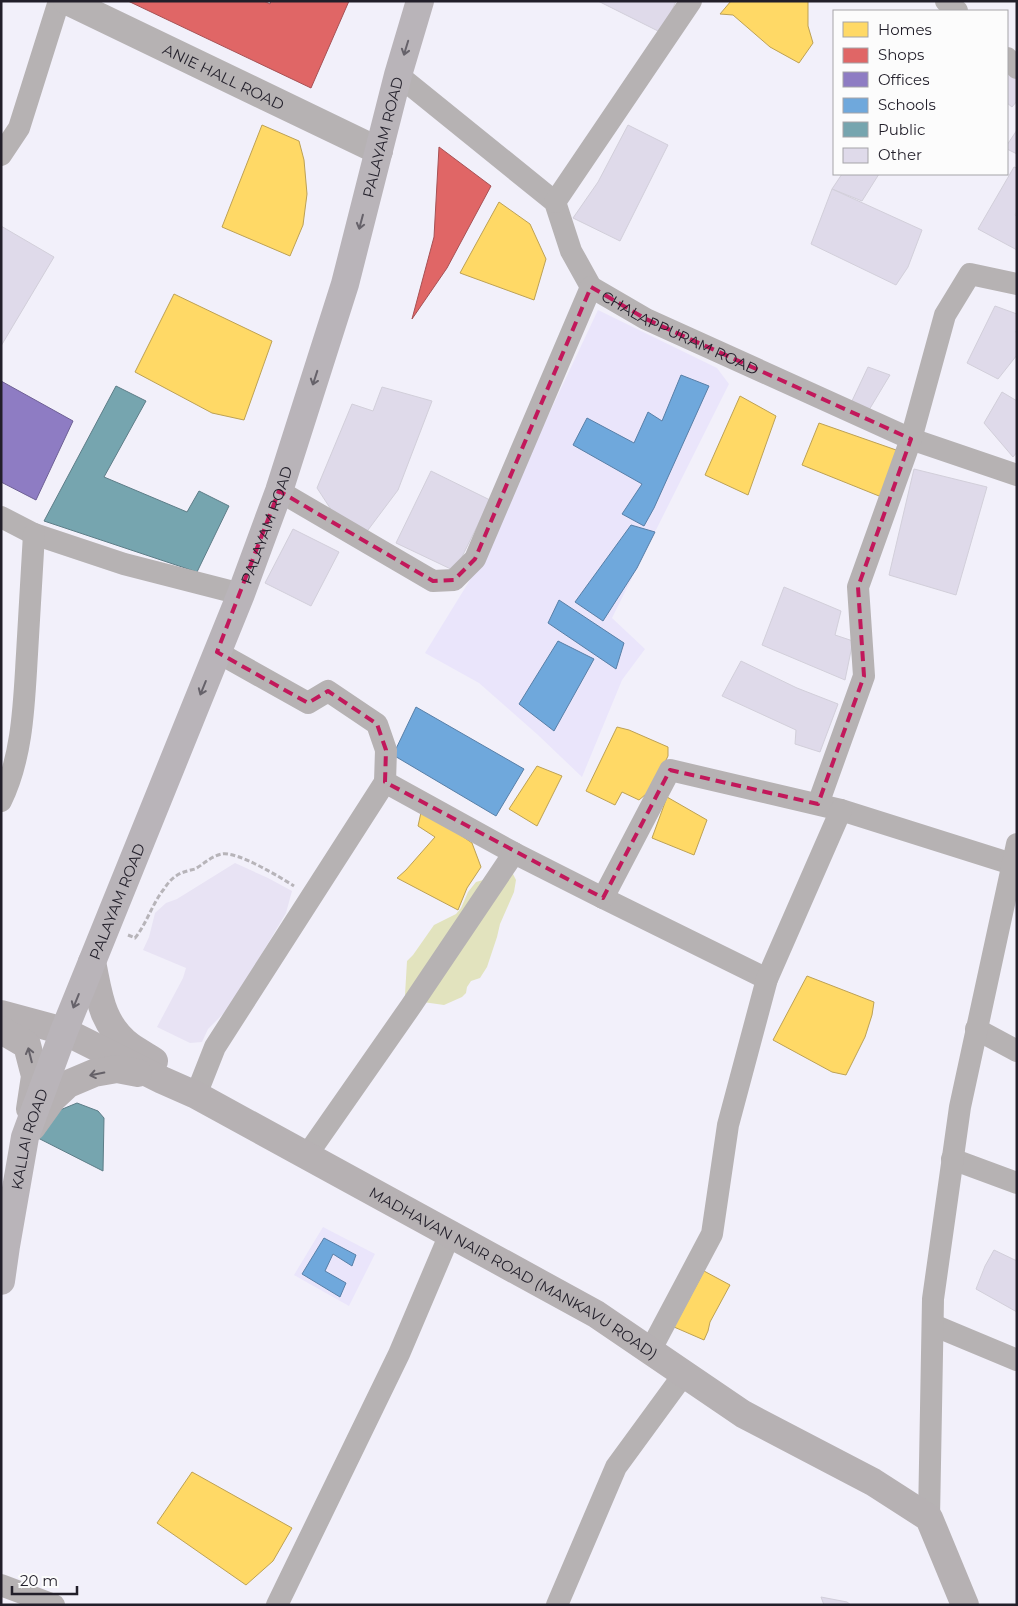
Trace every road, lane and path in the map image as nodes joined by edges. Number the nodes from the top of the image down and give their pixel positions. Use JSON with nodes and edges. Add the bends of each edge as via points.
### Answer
{"nodes":[{"id":1,"x":59,"y":1,"type":"edge"},
{"id":2,"x":67,"y":1,"type":"edge"},
{"id":3,"x":420,"y":1,"type":"edge"},
{"id":4,"x":691,"y":1,"type":"edge"},
{"id":5,"x":946,"y":1,"type":"edge"},
{"id":6,"x":956,"y":10,"type":"edge"},
{"id":7,"x":1008,"y":59,"type":"edge"},
{"id":8,"x":1017,"y":68,"type":"edge"},
{"id":9,"x":398,"y":75,"type":"junction"},
{"id":10,"x":379,"y":151,"type":"junction"},
{"id":11,"x":1,"y":155,"type":"edge"},
{"id":12,"x":555,"y":202,"type":"junction"},
{"id":13,"x":1017,"y":284,"type":"edge"},
{"id":14,"x":591,"y":287,"type":"junction"},
{"id":15,"x":911,"y":439,"type":"junction"},
{"id":16,"x":1017,"y":474,"type":"edge"},
{"id":17,"x":279,"y":491,"type":"junction"},
{"id":18,"x":1,"y":517,"type":"edge"},
{"id":19,"x":34,"y":534,"type":"junction"},
{"id":20,"x":241,"y":594,"type":"junction"},
{"id":21,"x":217,"y":652,"type":"junction"},
{"id":22,"x":385,"y":782,"type":"junction"},
{"id":23,"x":1,"y":800,"type":"edge"},
{"id":24,"x":818,"y":804,"type":"junction"},
{"id":25,"x":841,"y":810,"type":"junction"},
{"id":26,"x":514,"y":854,"type":"junction"},
{"id":27,"x":1015,"y":854,"type":"edge"},
{"id":28,"x":311,"y":897,"type":"junction"},
{"id":29,"x":603,"y":898,"type":"junction"},
{"id":30,"x":106,"y":928,"type":"junction"},
{"id":31,"x":92,"y":962,"type":"junction"},
{"id":32,"x":767,"y":978,"type":"junction"},
{"id":33,"x":1,"y":1014,"type":"edge"},
{"id":34,"x":976,"y":1029,"type":"junction"},
{"id":35,"x":1,"y":1030,"type":"edge"},
{"id":36,"x":64,"y":1031,"type":"junction"},
{"id":37,"x":1017,"y":1051,"type":"edge"},
{"id":38,"x":162,"y":1080,"type":"junction"},
{"id":39,"x":196,"y":1094,"type":"junction"},
{"id":40,"x":25,"y":1137,"type":"junction"},
{"id":41,"x":307,"y":1155,"type":"junction"},
{"id":42,"x":952,"y":1159,"type":"junction"},
{"id":43,"x":1017,"y":1183,"type":"edge"},
{"id":44,"x":450,"y":1234,"type":"junction"},
{"id":45,"x":1,"y":1280,"type":"edge"},
{"id":46,"x":933,"y":1325,"type":"junction"},
{"id":47,"x":650,"y":1351,"type":"junction"},
{"id":48,"x":1017,"y":1360,"type":"edge"},
{"id":49,"x":684,"y":1374,"type":"junction"},
{"id":50,"x":929,"y":1518,"type":"junction"},
{"id":51,"x":1,"y":1585,"type":"edge"},
{"id":52,"x":54,"y":1605,"type":"edge"},
{"id":53,"x":277,"y":1605,"type":"edge"},
{"id":54,"x":557,"y":1605,"type":"edge"},
{"id":55,"x":965,"y":1605,"type":"edge"}],
"edges":[{"from":1,"to":11,"type":"street","via":[[19,128]]},
{"from":2,"to":10,"type":"street","name":"ANIE HALL ROAD"},
{"from":3,"to":9,"type":"main road","name":"PALAYAM ROAD","one_way":true},
{"from":4,"to":12,"type":"street"},
{"from":5,"to":6,"type":"street"},
{"from":7,"to":8,"type":"street"},
{"from":9,"to":10,"type":"main road","name":"PALAYAM ROAD"},
{"from":9,"to":12,"type":"street"},
{"from":10,"to":17,"type":"main road","name":"PALAYAM ROAD","one_way":true,"via":[[345,284]]},
{"from":12,"to":14,"type":"street","name":"CHALAPPURAM ROAD","via":[[571,251]]},
{"from":13,"to":15,"type":"street","via":[[970,274],[945,315]]},
{"from":14,"to":15,"type":"street","name":"CHALAPPURAM ROAD","via":[[646,319]]},
{"from":14,"to":17,"type":"street","via":[[475,559],[454,580],[433,582]]},
{"from":15,"to":16,"type":"street","name":"CHALAPPURAM ROAD"},
{"from":15,"to":24,"type":"street","via":[[858,587],[864,676]]},
{"from":17,"to":20,"type":"main road","name":"PALAYAM ROAD"},
{"from":18,"to":19,"type":"street"},
{"from":19,"to":20,"type":"street","via":[[124,564]]},
{"from":19,"to":23,"type":"street","via":[[20,743]]},
{"from":20,"to":21,"type":"main road","name":"PALAYAM ROAD"},
{"from":21,"to":22,"type":"street","via":[[308,703],[328,691],[377,724],[386,750]]},
{"from":21,"to":30,"type":"main road","name":"PALAYAM ROAD","one_way":true},
{"from":22,"to":26,"type":"street"},
{"from":22,"to":28,"type":"street"},
{"from":24,"to":25,"type":"street"},
{"from":24,"to":29,"type":"street","via":[[670,770]]},
{"from":25,"to":27,"type":"street"},
{"from":25,"to":32,"type":"street"},
{"from":26,"to":29,"type":"street"},
{"from":26,"to":41,"type":"street"},
{"from":27,"to":34,"type":"street"},
{"from":28,"to":30,"type":"path","via":[[264,867],[223,854],[173,878],[162,890],[143,929],[135,938]]},
{"from":28,"to":39,"type":"street","via":[[216,1047]]},
{"from":29,"to":32,"type":"street"},
{"from":30,"to":31,"type":"main road","name":"PALAYAM ROAD"},
{"from":31,"to":36,"type":"main road","name":"PALAYAM ROAD","one_way":true},
{"from":31,"to":39,"type":"main road","via":[[101,1007],[111,1028]]},
{"from":32,"to":47,"type":"street","via":[[728,1125],[712,1234]]},
{"from":33,"to":36,"type":"main road","name":"MADHAVAN NAIR ROAD (MANKAVU ROAD)"},
{"from":34,"to":37,"type":"street"},
{"from":34,"to":42,"type":"street"},
{"from":40,"to":35,"type":"main road","one_way":true,"via":[[35,1076],[27,1045]]},
{"from":36,"to":38,"type":"main road","name":"MADHAVAN NAIR ROAD (MANKAVU ROAD)"},
{"from":36,"to":40,"type":"main road","name":"KALLAI ROAD"},
{"from":38,"to":39,"type":"main road","name":"MADHAVAN NAIR ROAD (MANKAVU ROAD)"},
{"from":38,"to":40,"type":"main road","one_way":true,"via":[[117,1069],[94,1073],[68,1084],[52,1099]]},
{"from":39,"to":41,"type":"main road","name":"MADHAVAN NAIR ROAD (MANKAVU ROAD)"},
{"from":40,"to":45,"type":"main road","name":"KALLAI ROAD"},
{"from":41,"to":44,"type":"main road","name":"MADHAVAN NAIR ROAD (MANKAVU ROAD)"},
{"from":42,"to":43,"type":"street"},
{"from":42,"to":46,"type":"street","via":[[933,1299]]},
{"from":44,"to":47,"type":"main road","name":"MADHAVAN NAIR ROAD (MANKAVU ROAD)","via":[[596,1314]]},
{"from":44,"to":53,"type":"street","via":[[399,1354]]},
{"from":46,"to":48,"type":"street"},
{"from":46,"to":50,"type":"street"},
{"from":47,"to":49,"type":"main road","name":"MADHAVAN NAIR ROAD (MANKAVU ROAD)"},
{"from":49,"to":50,"type":"main road","name":"MADHAVAN NAIR ROAD (MANKAVU ROAD)","via":[[743,1414],[873,1482]]},
{"from":49,"to":54,"type":"street","via":[[616,1467]]},
{"from":50,"to":55,"type":"main road"},
{"from":51,"to":52,"type":"street"}]}
